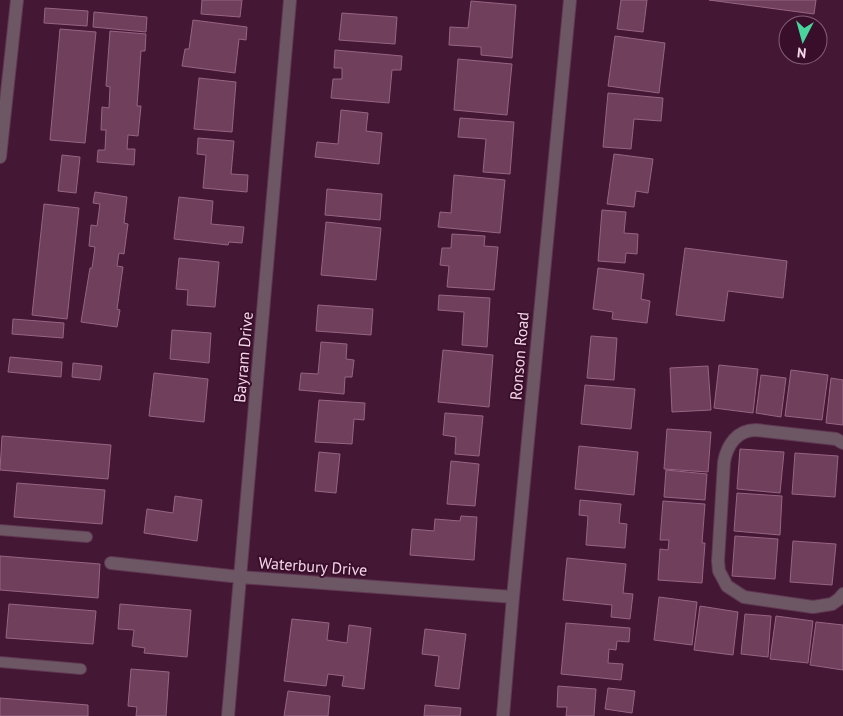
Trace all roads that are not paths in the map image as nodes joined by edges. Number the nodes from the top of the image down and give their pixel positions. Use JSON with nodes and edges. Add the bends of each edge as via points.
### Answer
{"nodes":[{"id":1,"x":17,"y":0,"type":"edge"},
{"id":2,"x":290,"y":0,"type":"edge"},
{"id":3,"x":570,"y":0,"type":"edge"},
{"id":4,"x":0,"y":157,"type":"edge"},
{"id":5,"x":843,"y":442,"type":"edge"},
{"id":6,"x":0,"y":530,"type":"edge"},
{"id":7,"x":87,"y":537,"type":"dead end"},
{"id":8,"x":111,"y":563,"type":"dead end"},
{"id":9,"x":240,"y":577,"type":"junction"},
{"id":10,"x":841,"y":597,"type":"edge"},
{"id":11,"x":512,"y":598,"type":"junction"},
{"id":12,"x":0,"y":662,"type":"edge"},
{"id":13,"x":81,"y":669,"type":"dead end"},
{"id":14,"x":228,"y":716,"type":"edge"},
{"id":15,"x":503,"y":716,"type":"edge"}],
"edges":[{"from":1,"to":4,"type":"street"},
{"from":2,"to":9,"type":"street","name":"Bayram Drive"},
{"from":3,"to":11,"type":"street","name":"Ronson Road"},
{"from":5,"to":10,"type":"street","via":[[756,430],[740,434],[729,444],[724,462],[719,551],[719,571],[727,586],[736,593],[754,599],[812,607],[832,604]]},
{"from":6,"to":7,"type":"lane"},
{"from":8,"to":9,"type":"street","name":"Waterbury Drive"},
{"from":9,"to":11,"type":"street","name":"Waterbury Drive"},
{"from":9,"to":14,"type":"street","name":"Bayram Drive"},
{"from":11,"to":15,"type":"street","name":"Ronson Road"},
{"from":12,"to":13,"type":"lane"}]}
